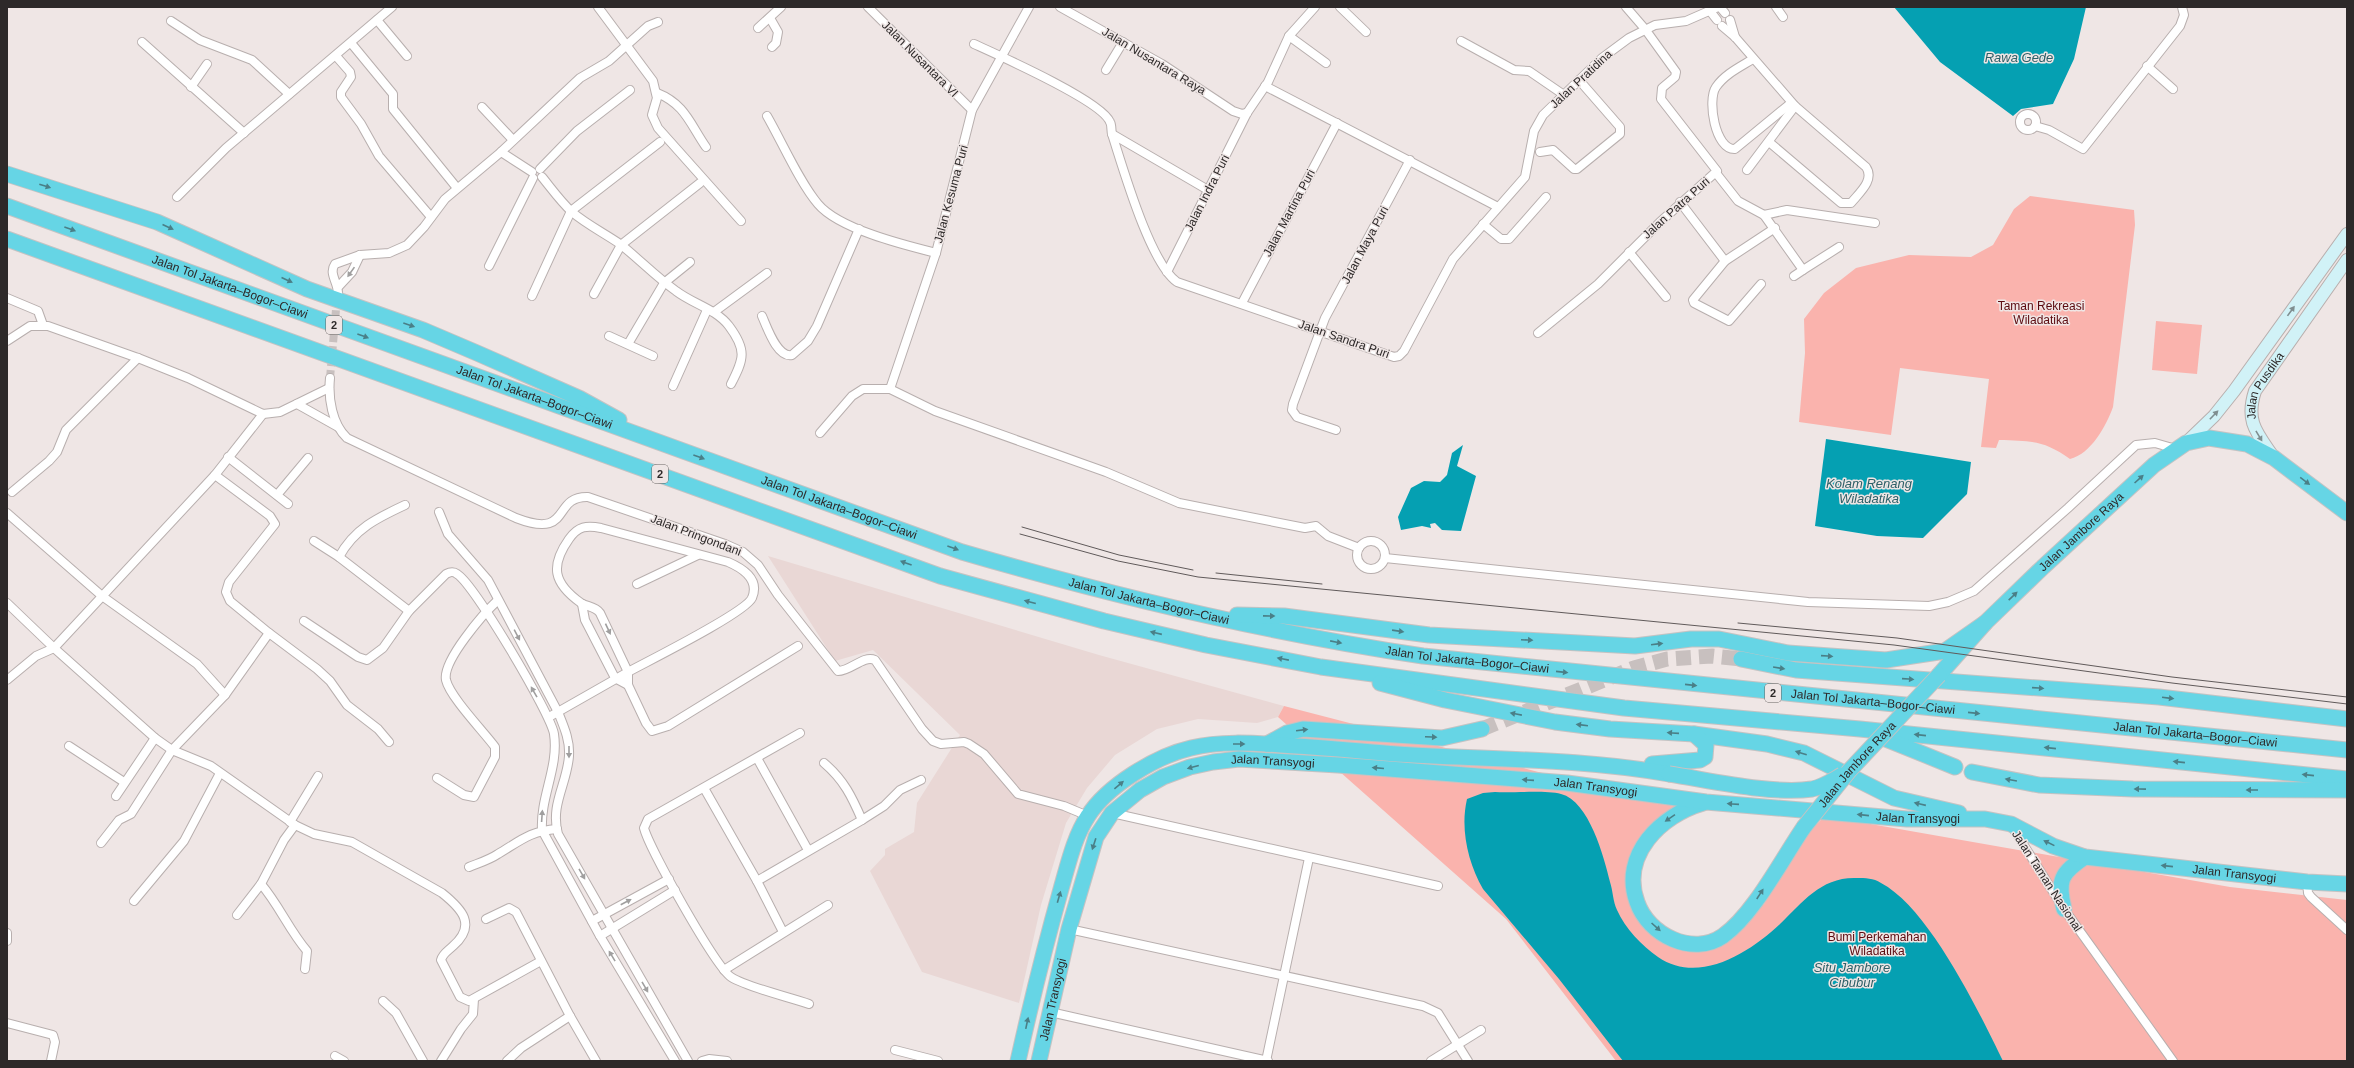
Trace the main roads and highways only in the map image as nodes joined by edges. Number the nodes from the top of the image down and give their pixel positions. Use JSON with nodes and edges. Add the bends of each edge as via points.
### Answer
{"nodes":[{"id":1,"x":7,"y":174,"type":"edge"},
{"id":2,"x":7,"y":206,"type":"edge"},
{"id":3,"x":8,"y":240,"type":"edge"},
{"id":4,"x":662,"y":443,"type":"junction"},
{"id":5,"x":2274,"y":458,"type":"joint"},
{"id":6,"x":2347,"y":513,"type":"edge"},
{"id":7,"x":1202,"y":614,"type":"junction"},
{"id":8,"x":1985,"y":622,"type":"junction"},
{"id":9,"x":1741,"y":659,"type":"tunnel mouth"},
{"id":10,"x":1321,"y":667,"type":"junction"},
{"id":11,"x":2347,"y":719,"type":"edge"},
{"id":12,"x":1482,"y":728,"type":"tunnel mouth"},
{"id":13,"x":1860,"y":729,"type":"junction"},
{"id":14,"x":1694,"y":734,"type":"junction"},
{"id":15,"x":1266,"y":744,"type":"junction"},
{"id":16,"x":2347,"y":750,"type":"edge"},
{"id":17,"x":1399,"y":754,"type":"junction"},
{"id":18,"x":1625,"y":766,"type":"junction"},
{"id":19,"x":1955,"y":767,"type":"dead end"},
{"id":20,"x":1398,"y":770,"type":"junction"},
{"id":21,"x":1849,"y":772,"type":"junction"},
{"id":22,"x":1972,"y":772,"type":"dead end"},
{"id":23,"x":2347,"y":779,"type":"edge"},
{"id":24,"x":2347,"y":790,"type":"edge"},
{"id":25,"x":1706,"y":802,"type":"junction"},
{"id":26,"x":1985,"y":819,"type":"junction"},
{"id":27,"x":2085,"y":856,"type":"junction"},
{"id":28,"x":2346,"y":884,"type":"edge"},
{"id":29,"x":2064,"y":908,"type":"road end"},
{"id":30,"x":1019,"y":1059,"type":"edge"},
{"id":31,"x":1036,"y":1061,"type":"edge"},
{"id":32,"x":1039,"y":1061,"type":"edge"}],
"edges":[{"from":1,"to":4,"type":"highway","one_way":true,"via":[[157,222],[308,289],[423,330],[578,398]]},
{"from":2,"to":4,"type":"highway","name":"Jalan Tol Jakarta–Bogor–Ciawi","number":"2","one_way":true},
{"from":10,"to":3,"type":"highway","name":"Jalan Tol Jakarta–Bogor–Ciawi","number":"2","one_way":true,"via":[[1206,645],[1104,621],[940,576]]},
{"from":4,"to":7,"type":"highway","name":"Jalan Tol Jakarta–Bogor–Ciawi","number":"2","one_way":true,"via":[[962,552],[1060,580]]},
{"from":5,"to":6,"type":"highway","name":"Jalan Pusdika","one_way":true},
{"from":8,"to":5,"type":"highway","name":"Jalan Jambore Raya","one_way":true,"via":[[2154,465],[2181,446],[2209,438],[2227,440],[2247,444]]},
{"from":7,"to":8,"type":"highway","one_way":true,"via":[[1284,616],[1429,636],[1635,646],[1691,639],[1719,639],[1788,653],[1886,660],[1945,651]]},
{"from":7,"to":16,"type":"highway","name":"Jalan Tol Jakarta–Bogor–Ciawi","number":"2","one_way":true,"via":[[1358,646],[1423,656]]},
{"from":8,"to":21,"type":"highway","name":"Jalan Jambore Raya","bridge":true},
{"from":9,"to":11,"type":"highway","one_way":true,"via":[[1796,670],[2159,696]]},
{"from":10,"to":13,"type":"highway","name":"Jalan Tol Jakarta–Bogor–Ciawi","number":"2","via":[[1624,708]]},
{"from":14,"to":10,"type":"highway","one_way":true,"via":[[1610,729],[1555,722],[1444,700]]},
{"from":15,"to":12,"type":"highway","one_way":true,"via":[[1287,733],[1303,729],[1442,738]]},
{"from":13,"to":19,"type":"highway"},
{"from":23,"to":13,"type":"highway","name":"Jalan Tol Jakarta–Bogor–Ciawi","number":"2","one_way":true},
{"from":14,"to":18,"type":"highway","via":[[1706,745],[1705,757],[1700,760]]},
{"from":26,"to":14,"type":"highway","one_way":true,"via":[[1894,798],[1804,753],[1767,744]]},
{"from":15,"to":17,"type":"highway","name":"Jalan Transyogi"},
{"from":30,"to":15,"type":"highway","name":"Jalan Transyogi","one_way":true,"via":[[1057,904],[1072,853],[1088,816],[1128,778],[1172,754],[1208,745]]},
{"from":17,"to":18,"type":"highway","name":"Jalan Transyogi"},
{"from":17,"to":20,"type":"highway"},
{"from":18,"to":21,"type":"highway","name":"Jalan Transyogi","bridge":true,"via":[[1758,787],[1794,789],[1812,789]]},
{"from":25,"to":20,"type":"highway","name":"Jalan Transyogi","one_way":true,"via":[[1567,783]]},
{"from":20,"to":32,"type":"highway","name":"Jalan Transyogi","one_way":true,"via":[[1239,759],[1190,767],[1163,777],[1140,790],[1112,813],[1096,837],[1070,929]]},
{"from":25,"to":21,"type":"highway","name":"Jalan Jambore Raya","one_way":true,"bridge":true,"via":[[1676,814],[1653,831],[1640,852],[1634,878],[1637,902],[1643,914],[1662,933],[1687,944],[1708,944],[1724,935],[1747,914],[1804,827]]},
{"from":24,"to":22,"type":"highway","one_way":true,"via":[[2133,789],[2047,785]]},
{"from":26,"to":25,"type":"highway","name":"Jalan Transyogi","one_way":true,"via":[[1906,819]]},
{"from":27,"to":26,"type":"highway","name":"Jalan Transyogi","one_way":true,"via":[[2053,846],[2011,824]]},
{"from":28,"to":27,"type":"highway","name":"Jalan Transyogi","one_way":true,"via":[[2308,882]]},
{"from":27,"to":29,"type":"highway","via":[[2070,866],[2061,879],[2059,890]]},
{"from":30,"to":31,"type":"highway"}]}
